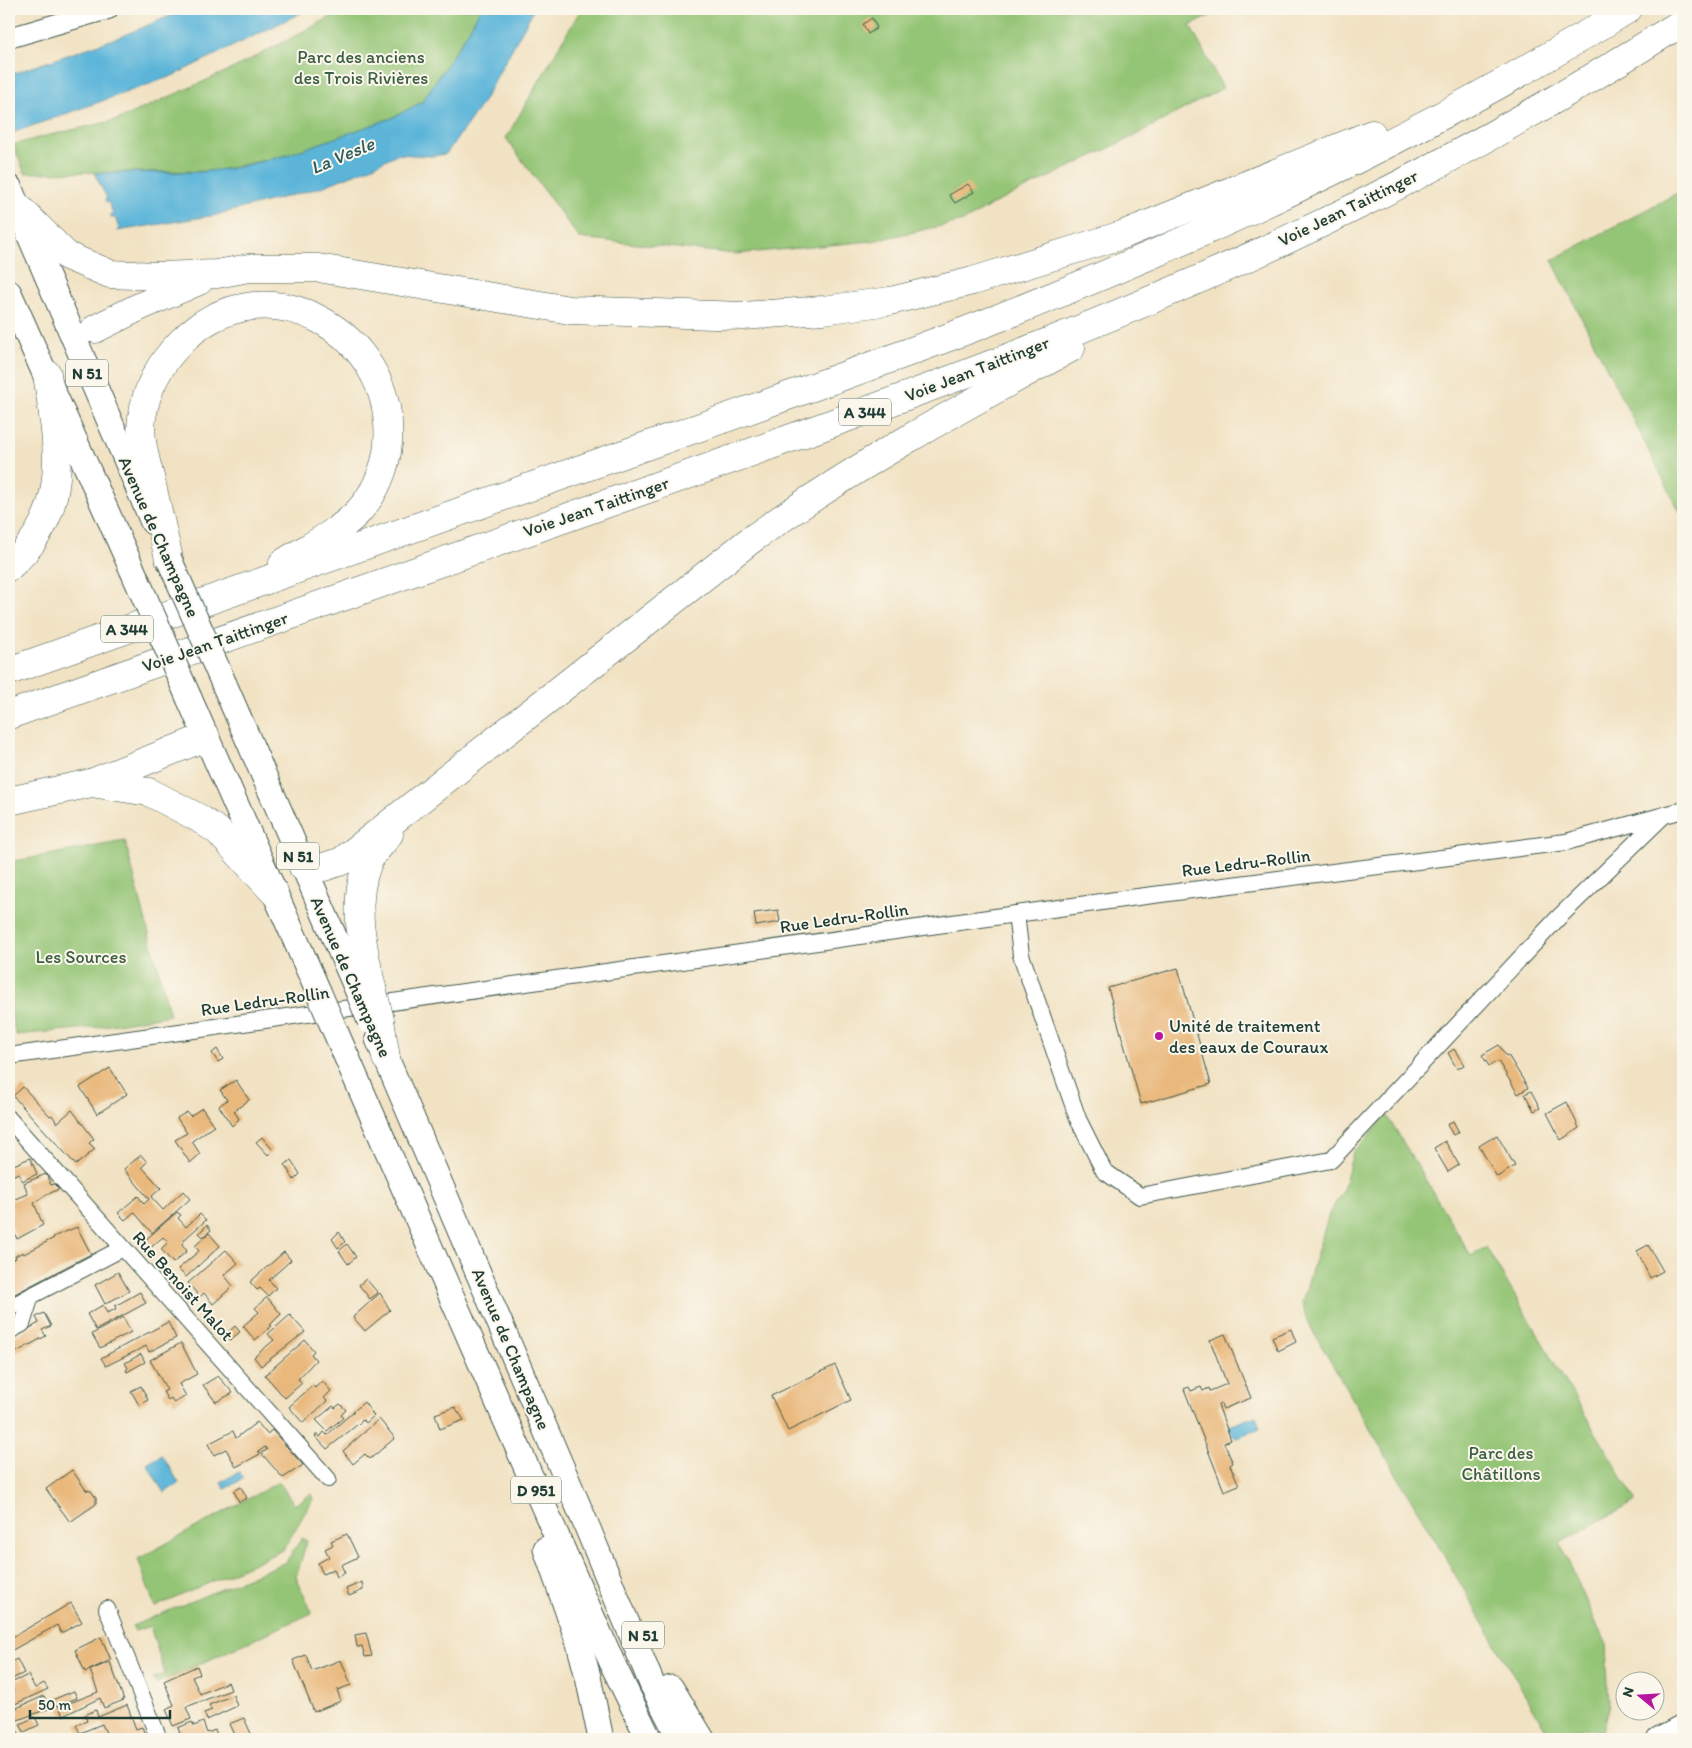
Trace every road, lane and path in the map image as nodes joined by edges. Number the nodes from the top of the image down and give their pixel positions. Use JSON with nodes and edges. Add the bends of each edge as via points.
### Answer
{"nodes":[{"id":1,"x":108,"y":9,"type":"edge"},
{"id":2,"x":1628,"y":9,"type":"edge"},
{"id":3,"x":1683,"y":22,"type":"edge"},
{"id":4,"x":9,"y":38,"type":"edge"},
{"id":5,"x":1505,"y":80,"type":"junction"},
{"id":6,"x":13,"y":196,"type":"edge"},
{"id":7,"x":217,"y":274,"type":"junction"},
{"id":8,"x":1188,"y":284,"type":"junction"},
{"id":9,"x":9,"y":293,"type":"edge"},
{"id":10,"x":85,"y":336,"type":"junction"},
{"id":11,"x":47,"y":374,"type":"junction"},
{"id":12,"x":169,"y":558,"type":"junction"},
{"id":13,"x":9,"y":567,"type":"edge"},
{"id":14,"x":246,"y":587,"type":"junction"},
{"id":15,"x":9,"y":671,"type":"edge"},
{"id":16,"x":9,"y":715,"type":"edge"},
{"id":17,"x":240,"y":722,"type":"junction"},
{"id":18,"x":206,"y":737,"type":"junction"},
{"id":19,"x":90,"y":783,"type":"junction"},
{"id":20,"x":9,"y":801,"type":"edge"},
{"id":21,"x":408,"y":810,"type":"junction"},
{"id":22,"x":1683,"y":810,"type":"edge"},
{"id":23,"x":1665,"y":815,"type":"junction"},
{"id":24,"x":260,"y":861,"type":"junction"},
{"id":25,"x":303,"y":867,"type":"junction"},
{"id":26,"x":274,"y":892,"type":"junction"},
{"id":27,"x":1016,"y":914,"type":"junction"},
{"id":28,"x":364,"y":989,"type":"junction"},
{"id":29,"x":333,"y":1026,"type":"joint"},
{"id":30,"x":9,"y":1056,"type":"edge"},
{"id":31,"x":386,"y":1058,"type":"joint"},
{"id":32,"x":9,"y":1119,"type":"edge"},
{"id":33,"x":426,"y":1239,"type":"junction"},
{"id":34,"x":123,"y":1248,"type":"junction"},
{"id":35,"x":31,"y":1296,"type":"junction"},
{"id":36,"x":9,"y":1308,"type":"edge"},
{"id":37,"x":9,"y":1330,"type":"edge"},
{"id":38,"x":328,"y":1480,"type":"dead end"},
{"id":39,"x":588,"y":1529,"type":"junction"},
{"id":40,"x":107,"y":1609,"type":"dead end"},
{"id":41,"x":1683,"y":1725,"type":"edge"},
{"id":42,"x":9,"y":1734,"type":"edge"},
{"id":43,"x":12,"y":1739,"type":"edge"},
{"id":44,"x":159,"y":1739,"type":"edge"},
{"id":45,"x":601,"y":1739,"type":"edge"},
{"id":46,"x":649,"y":1739,"type":"edge"},
{"id":47,"x":680,"y":1739,"type":"edge"},
{"id":48,"x":702,"y":1739,"type":"edge"},
{"id":49,"x":1656,"y":1739,"type":"edge"}],
"edges":[{"from":1,"to":4,"type":"street"},
{"from":2,"to":5,"type":"highway","number":"A 344"},
{"from":3,"to":8,"type":"highway","name":"Voie Jean Taittinger","number":"A 344","via":[[1527,116],[1349,210]]},
{"from":5,"to":7,"type":"highway","via":[[1122,235],[973,281],[890,301],[743,316],[570,310],[318,268],[249,268]]},
{"from":5,"to":14,"type":"highway","number":"A 344","via":[[1324,176],[1146,258],[996,319]]},
{"from":6,"to":7,"type":"highway","via":[[67,256],[110,274]]},
{"from":6,"to":10,"type":"main road","name":"Avenue de Champagne","number":"N 51"},
{"from":7,"to":10,"type":"highway","via":[[139,306]]},
{"from":8,"to":16,"type":"highway","name":"Voie Jean Taittinger","number":"A 344","via":[[1018,354],[852,417]]},
{"from":8,"to":21,"type":"highway","via":[[932,424],[810,497],[748,542]]},
{"from":9,"to":11,"type":"main road","name":"Avenue de Champagne","number":"N 51"},
{"from":10,"to":11,"type":"main road"},
{"from":10,"to":12,"type":"main road","name":"Avenue de Champagne","number":"N 51"},
{"from":11,"to":13,"type":"highway","via":[[58,449],[57,484],[48,513],[24,554]]},
{"from":11,"to":18,"type":"main road","name":"Avenue de Champagne","number":"N 51","bridge":true},
{"from":12,"to":14,"type":"highway","via":[[142,441],[142,418],[159,368],[191,332],[210,319],[256,306],[304,313],[324,321],[342,334],[372,370],[382,388],[387,409],[387,452],[372,493],[358,512],[339,528]]},
{"from":12,"to":17,"type":"main road","name":"Avenue de Champagne","number":"N 51","bridge":true},
{"from":14,"to":15,"type":"highway","number":"A 344"},
{"from":17,"to":18,"type":"main road"},
{"from":17,"to":25,"type":"main road","name":"Avenue de Champagne","number":"N 51"},
{"from":18,"to":19,"type":"highway"},
{"from":18,"to":24,"type":"main road","name":"Avenue de Champagne","number":"N 51"},
{"from":19,"to":20,"type":"highway"},
{"from":19,"to":26,"type":"highway","via":[[149,792],[190,813],[218,831]]},
{"from":21,"to":25,"type":"highway","via":[[342,861],[324,867]]},
{"from":21,"to":28,"type":"highway","via":[[368,861],[359,924]]},
{"from":22,"to":23,"type":"street","name":"Rue Ledru-Rollin"},
{"from":23,"to":27,"type":"street","name":"Rue Ledru-Rollin","via":[[1566,842]]},
{"from":23,"to":27,"type":"street","via":[[1558,918],[1331,1160],[1140,1196],[1104,1171],[1078,1119],[1021,955]]},
{"from":24,"to":25,"type":"main road"},
{"from":24,"to":26,"type":"main road","name":"Avenue de Champagne","number":"N 51"},
{"from":25,"to":28,"type":"main road","name":"Avenue de Champagne","number":"N 51"},
{"from":26,"to":29,"type":"main road","name":"Avenue de Champagne","number":"N 51","bridge":true},
{"from":27,"to":30,"type":"street","name":"Rue Ledru-Rollin"},
{"from":28,"to":31,"type":"highway","bridge":true},
{"from":29,"to":33,"type":"main road","name":"Avenue de Champagne","number":"D 951"},
{"from":31,"to":39,"type":"main road","name":"Avenue de Champagne","number":"D 951"},
{"from":32,"to":34,"type":"street","name":"Rue Benoist Malot"},
{"from":33,"to":45,"type":"main road","via":[[440,1296],[545,1546],[576,1634]]},
{"from":33,"to":46,"type":"main road","name":"Avenue de Champagne","number":"D 951","via":[[614,1667]]},
{"from":34,"to":35,"type":"street"},
{"from":34,"to":38,"type":"street","name":"Rue Benoist Malot"},
{"from":35,"to":36,"type":"street"},
{"from":35,"to":37,"type":"street","via":[[22,1324]]},
{"from":39,"to":47,"type":"main road","name":"Avenue de Champagne","number":"D 951","via":[[652,1684]]},
{"from":39,"to":48,"type":"main road","number":"N 51","via":[[672,1689]]},
{"from":40,"to":44,"type":"street"},
{"from":41,"to":49,"type":"street"},
{"from":42,"to":43,"type":"street"}]}
